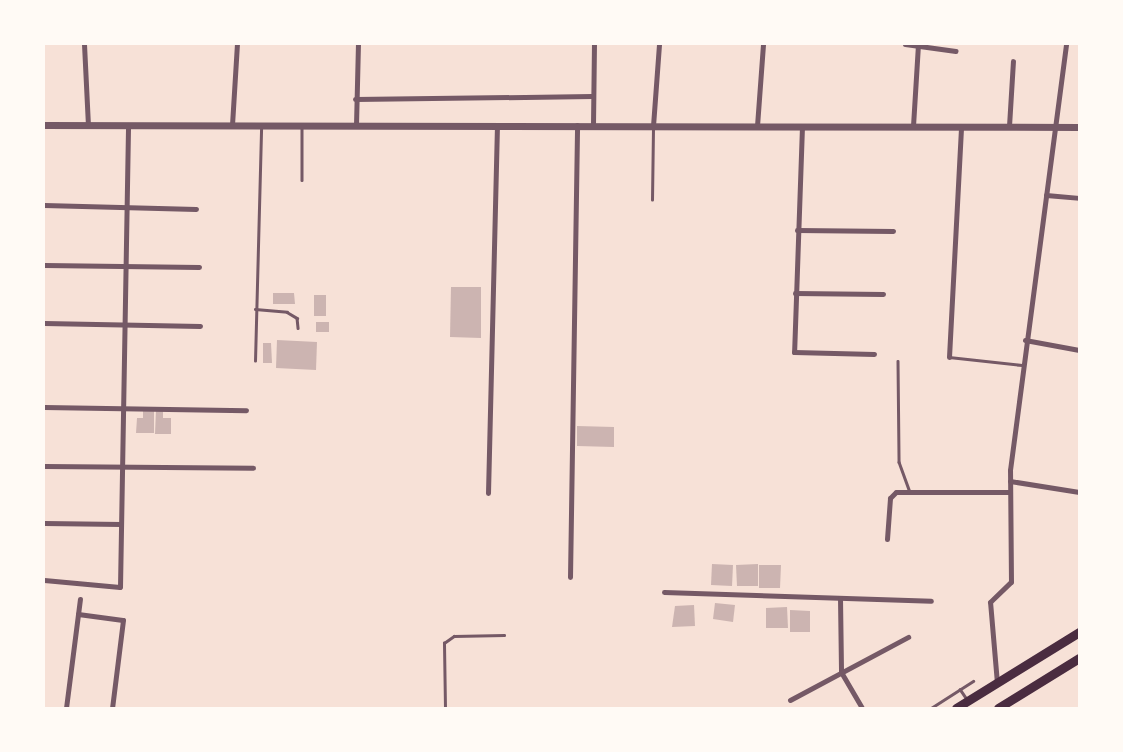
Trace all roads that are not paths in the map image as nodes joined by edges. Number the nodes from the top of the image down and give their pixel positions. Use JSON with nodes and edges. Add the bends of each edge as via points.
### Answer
{"nodes":[{"id":1,"x":84,"y":44,"type":"edge"},
{"id":2,"x":237,"y":44,"type":"edge"},
{"id":3,"x":358,"y":44,"type":"edge"},
{"id":4,"x":594,"y":44,"type":"edge"},
{"id":5,"x":659,"y":44,"type":"edge"},
{"id":6,"x":764,"y":44,"type":"edge"},
{"id":7,"x":905,"y":44,"type":"edge"},
{"id":8,"x":1066,"y":44,"type":"edge"},
{"id":9,"x":918,"y":45,"type":"edge"},
{"id":10,"x":956,"y":51,"type":"dead end"},
{"id":11,"x":1013,"y":61,"type":"dead end"},
{"id":12,"x":592,"y":96,"type":"junction"},
{"id":13,"x":355,"y":99,"type":"junction"},
{"id":14,"x":44,"y":124,"type":"edge"},
{"id":15,"x":88,"y":125,"type":"junction"},
{"id":16,"x":128,"y":125,"type":"junction"},
{"id":17,"x":232,"y":125,"type":"junction"},
{"id":18,"x":262,"y":125,"type":"junction"},
{"id":19,"x":302,"y":125,"type":"junction"},
{"id":20,"x":356,"y":125,"type":"junction"},
{"id":21,"x":497,"y":125,"type":"junction"},
{"id":22,"x":578,"y":126,"type":"junction"},
{"id":23,"x":593,"y":126,"type":"junction"},
{"id":24,"x":654,"y":126,"type":"junction"},
{"id":25,"x":756,"y":126,"type":"junction"},
{"id":26,"x":802,"y":126,"type":"junction"},
{"id":27,"x":913,"y":126,"type":"junction"},
{"id":28,"x":961,"y":126,"type":"junction"},
{"id":29,"x":1010,"y":126,"type":"junction"},
{"id":30,"x":1055,"y":126,"type":"junction"},
{"id":31,"x":1079,"y":127,"type":"edge"},
{"id":32,"x":302,"y":180,"type":"dead end"},
{"id":33,"x":1046,"y":195,"type":"junction"},
{"id":34,"x":1079,"y":198,"type":"edge"},
{"id":35,"x":652,"y":200,"type":"dead end"},
{"id":36,"x":44,"y":205,"type":"edge"},
{"id":37,"x":127,"y":209,"type":"junction"},
{"id":38,"x":196,"y":209,"type":"dead end"},
{"id":39,"x":797,"y":230,"type":"junction"},
{"id":40,"x":893,"y":231,"type":"dead end"},
{"id":41,"x":44,"y":265,"type":"edge"},
{"id":42,"x":126,"y":267,"type":"junction"},
{"id":43,"x":199,"y":267,"type":"dead end"},
{"id":44,"x":796,"y":293,"type":"junction"},
{"id":45,"x":883,"y":294,"type":"dead end"},
{"id":46,"x":255,"y":308,"type":"junction"},
{"id":47,"x":44,"y":323,"type":"edge"},
{"id":48,"x":125,"y":326,"type":"junction"},
{"id":49,"x":200,"y":326,"type":"dead end"},
{"id":50,"x":298,"y":328,"type":"dead end"},
{"id":51,"x":1025,"y":340,"type":"junction"},
{"id":52,"x":1079,"y":350,"type":"edge"},
{"id":53,"x":874,"y":354,"type":"dead end"},
{"id":54,"x":949,"y":357,"type":"joint"},
{"id":55,"x":255,"y":360,"type":"dead end"},
{"id":56,"x":898,"y":361,"type":"dead end"},
{"id":57,"x":1022,"y":365,"type":"junction"},
{"id":58,"x":44,"y":407,"type":"edge"},
{"id":59,"x":123,"y":407,"type":"junction"},
{"id":60,"x":246,"y":410,"type":"dead end"},
{"id":61,"x":44,"y":466,"type":"edge"},
{"id":62,"x":122,"y":466,"type":"junction"},
{"id":63,"x":252,"y":468,"type":"dead end"},
{"id":64,"x":1010,"y":481,"type":"junction"},
{"id":65,"x":910,"y":492,"type":"junction"},
{"id":66,"x":1009,"y":492,"type":"junction"},
{"id":67,"x":1079,"y":492,"type":"edge"},
{"id":68,"x":488,"y":493,"type":"dead end"},
{"id":69,"x":44,"y":523,"type":"edge"},
{"id":70,"x":122,"y":524,"type":"junction"},
{"id":71,"x":887,"y":539,"type":"dead end"},
{"id":72,"x":570,"y":577,"type":"dead end"},
{"id":73,"x":44,"y":580,"type":"edge"},
{"id":74,"x":664,"y":592,"type":"dead end"},
{"id":75,"x":840,"y":598,"type":"junction"},
{"id":76,"x":80,"y":599,"type":"dead end"},
{"id":77,"x":930,"y":601,"type":"dead end"},
{"id":78,"x":78,"y":614,"type":"junction"},
{"id":79,"x":1079,"y":632,"type":"edge"},
{"id":80,"x":504,"y":635,"type":"dead end"},
{"id":81,"x":908,"y":637,"type":"dead end"},
{"id":82,"x":1079,"y":658,"type":"edge"},
{"id":83,"x":841,"y":672,"type":"junction"},
{"id":84,"x":973,"y":681,"type":"dead end"},
{"id":85,"x":997,"y":683,"type":"junction"},
{"id":86,"x":960,"y":689,"type":"junction"},
{"id":87,"x":790,"y":700,"type":"dead end"},
{"id":88,"x":968,"y":701,"type":"junction"},
{"id":89,"x":66,"y":708,"type":"edge"},
{"id":90,"x":112,"y":708,"type":"edge"},
{"id":91,"x":445,"y":708,"type":"edge"},
{"id":92,"x":862,"y":708,"type":"edge"},
{"id":93,"x":931,"y":708,"type":"edge"},
{"id":94,"x":956,"y":708,"type":"edge"},
{"id":95,"x":998,"y":708,"type":"edge"}],
"edges":[{"from":1,"to":15,"type":"street"},
{"from":2,"to":17,"type":"street"},
{"from":3,"to":13,"type":"street"},
{"from":4,"to":12,"type":"street"},
{"from":5,"to":24,"type":"street"},
{"from":6,"to":25,"type":"street"},
{"from":7,"to":9,"type":"street"},
{"from":8,"to":30,"type":"street"},
{"from":9,"to":10,"type":"street"},
{"from":9,"to":27,"type":"street"},
{"from":11,"to":29,"type":"street"},
{"from":12,"to":13,"type":"street"},
{"from":12,"to":23,"type":"street"},
{"from":13,"to":20,"type":"street"},
{"from":14,"to":15,"type":"street"},
{"from":15,"to":16,"type":"street"},
{"from":16,"to":17,"type":"street"},
{"from":16,"to":37,"type":"street"},
{"from":17,"to":18,"type":"street"},
{"from":18,"to":19,"type":"street"},
{"from":18,"to":46,"type":"lane"},
{"from":19,"to":20,"type":"street"},
{"from":19,"to":32,"type":"lane"},
{"from":20,"to":21,"type":"street"},
{"from":21,"to":22,"type":"street"},
{"from":21,"to":68,"type":"street"},
{"from":22,"to":23,"type":"street"},
{"from":22,"to":72,"type":"street"},
{"from":23,"to":24,"type":"street"},
{"from":24,"to":25,"type":"street"},
{"from":24,"to":35,"type":"lane"},
{"from":25,"to":26,"type":"street"},
{"from":26,"to":27,"type":"street"},
{"from":26,"to":39,"type":"street"},
{"from":27,"to":28,"type":"street"},
{"from":28,"to":29,"type":"street"},
{"from":28,"to":54,"type":"street"},
{"from":29,"to":30,"type":"street"},
{"from":30,"to":31,"type":"street"},
{"from":30,"to":33,"type":"street"},
{"from":33,"to":34,"type":"street"},
{"from":33,"to":51,"type":"street"},
{"from":36,"to":37,"type":"street"},
{"from":37,"to":38,"type":"street"},
{"from":37,"to":42,"type":"street"},
{"from":39,"to":40,"type":"street"},
{"from":39,"to":44,"type":"street"},
{"from":41,"to":42,"type":"street"},
{"from":42,"to":43,"type":"street"},
{"from":42,"to":48,"type":"street"},
{"from":44,"to":45,"type":"street"},
{"from":44,"to":53,"type":"street","via":[[794,352]]},
{"from":46,"to":50,"type":"lane","via":[[288,312],[297,318]]},
{"from":46,"to":55,"type":"lane"},
{"from":47,"to":48,"type":"street"},
{"from":48,"to":49,"type":"street"},
{"from":48,"to":59,"type":"street"},
{"from":51,"to":52,"type":"street"},
{"from":51,"to":57,"type":"street"},
{"from":54,"to":57,"type":"lane"},
{"from":56,"to":65,"type":"lane","via":[[898,462]]},
{"from":57,"to":64,"type":"street"},
{"from":58,"to":59,"type":"street"},
{"from":59,"to":60,"type":"street"},
{"from":59,"to":62,"type":"street"},
{"from":61,"to":62,"type":"street"},
{"from":62,"to":63,"type":"street"},
{"from":62,"to":70,"type":"street"},
{"from":64,"to":66,"type":"street"},
{"from":64,"to":67,"type":"street"},
{"from":65,"to":66,"type":"street"},
{"from":65,"to":71,"type":"street","via":[[892,494]]},
{"from":66,"to":85,"type":"street","via":[[1011,582],[990,602]]},
{"from":69,"to":70,"type":"street"},
{"from":70,"to":73,"type":"street","via":[[120,587]]},
{"from":74,"to":75,"type":"street"},
{"from":75,"to":77,"type":"street"},
{"from":75,"to":83,"type":"street"},
{"from":76,"to":78,"type":"street"},
{"from":78,"to":89,"type":"street"},
{"from":78,"to":90,"type":"street","via":[[123,620]]},
{"from":79,"to":85,"type":"main road"},
{"from":80,"to":91,"type":"lane","via":[[448,639],[444,643]]},
{"from":81,"to":83,"type":"street"},
{"from":82,"to":95,"type":"main road"},
{"from":83,"to":87,"type":"street"},
{"from":83,"to":92,"type":"street"},
{"from":84,"to":86,"type":"lane"},
{"from":85,"to":88,"type":"main road"},
{"from":86,"to":88,"type":"lane"},
{"from":86,"to":93,"type":"lane"},
{"from":88,"to":94,"type":"main road"}]}
